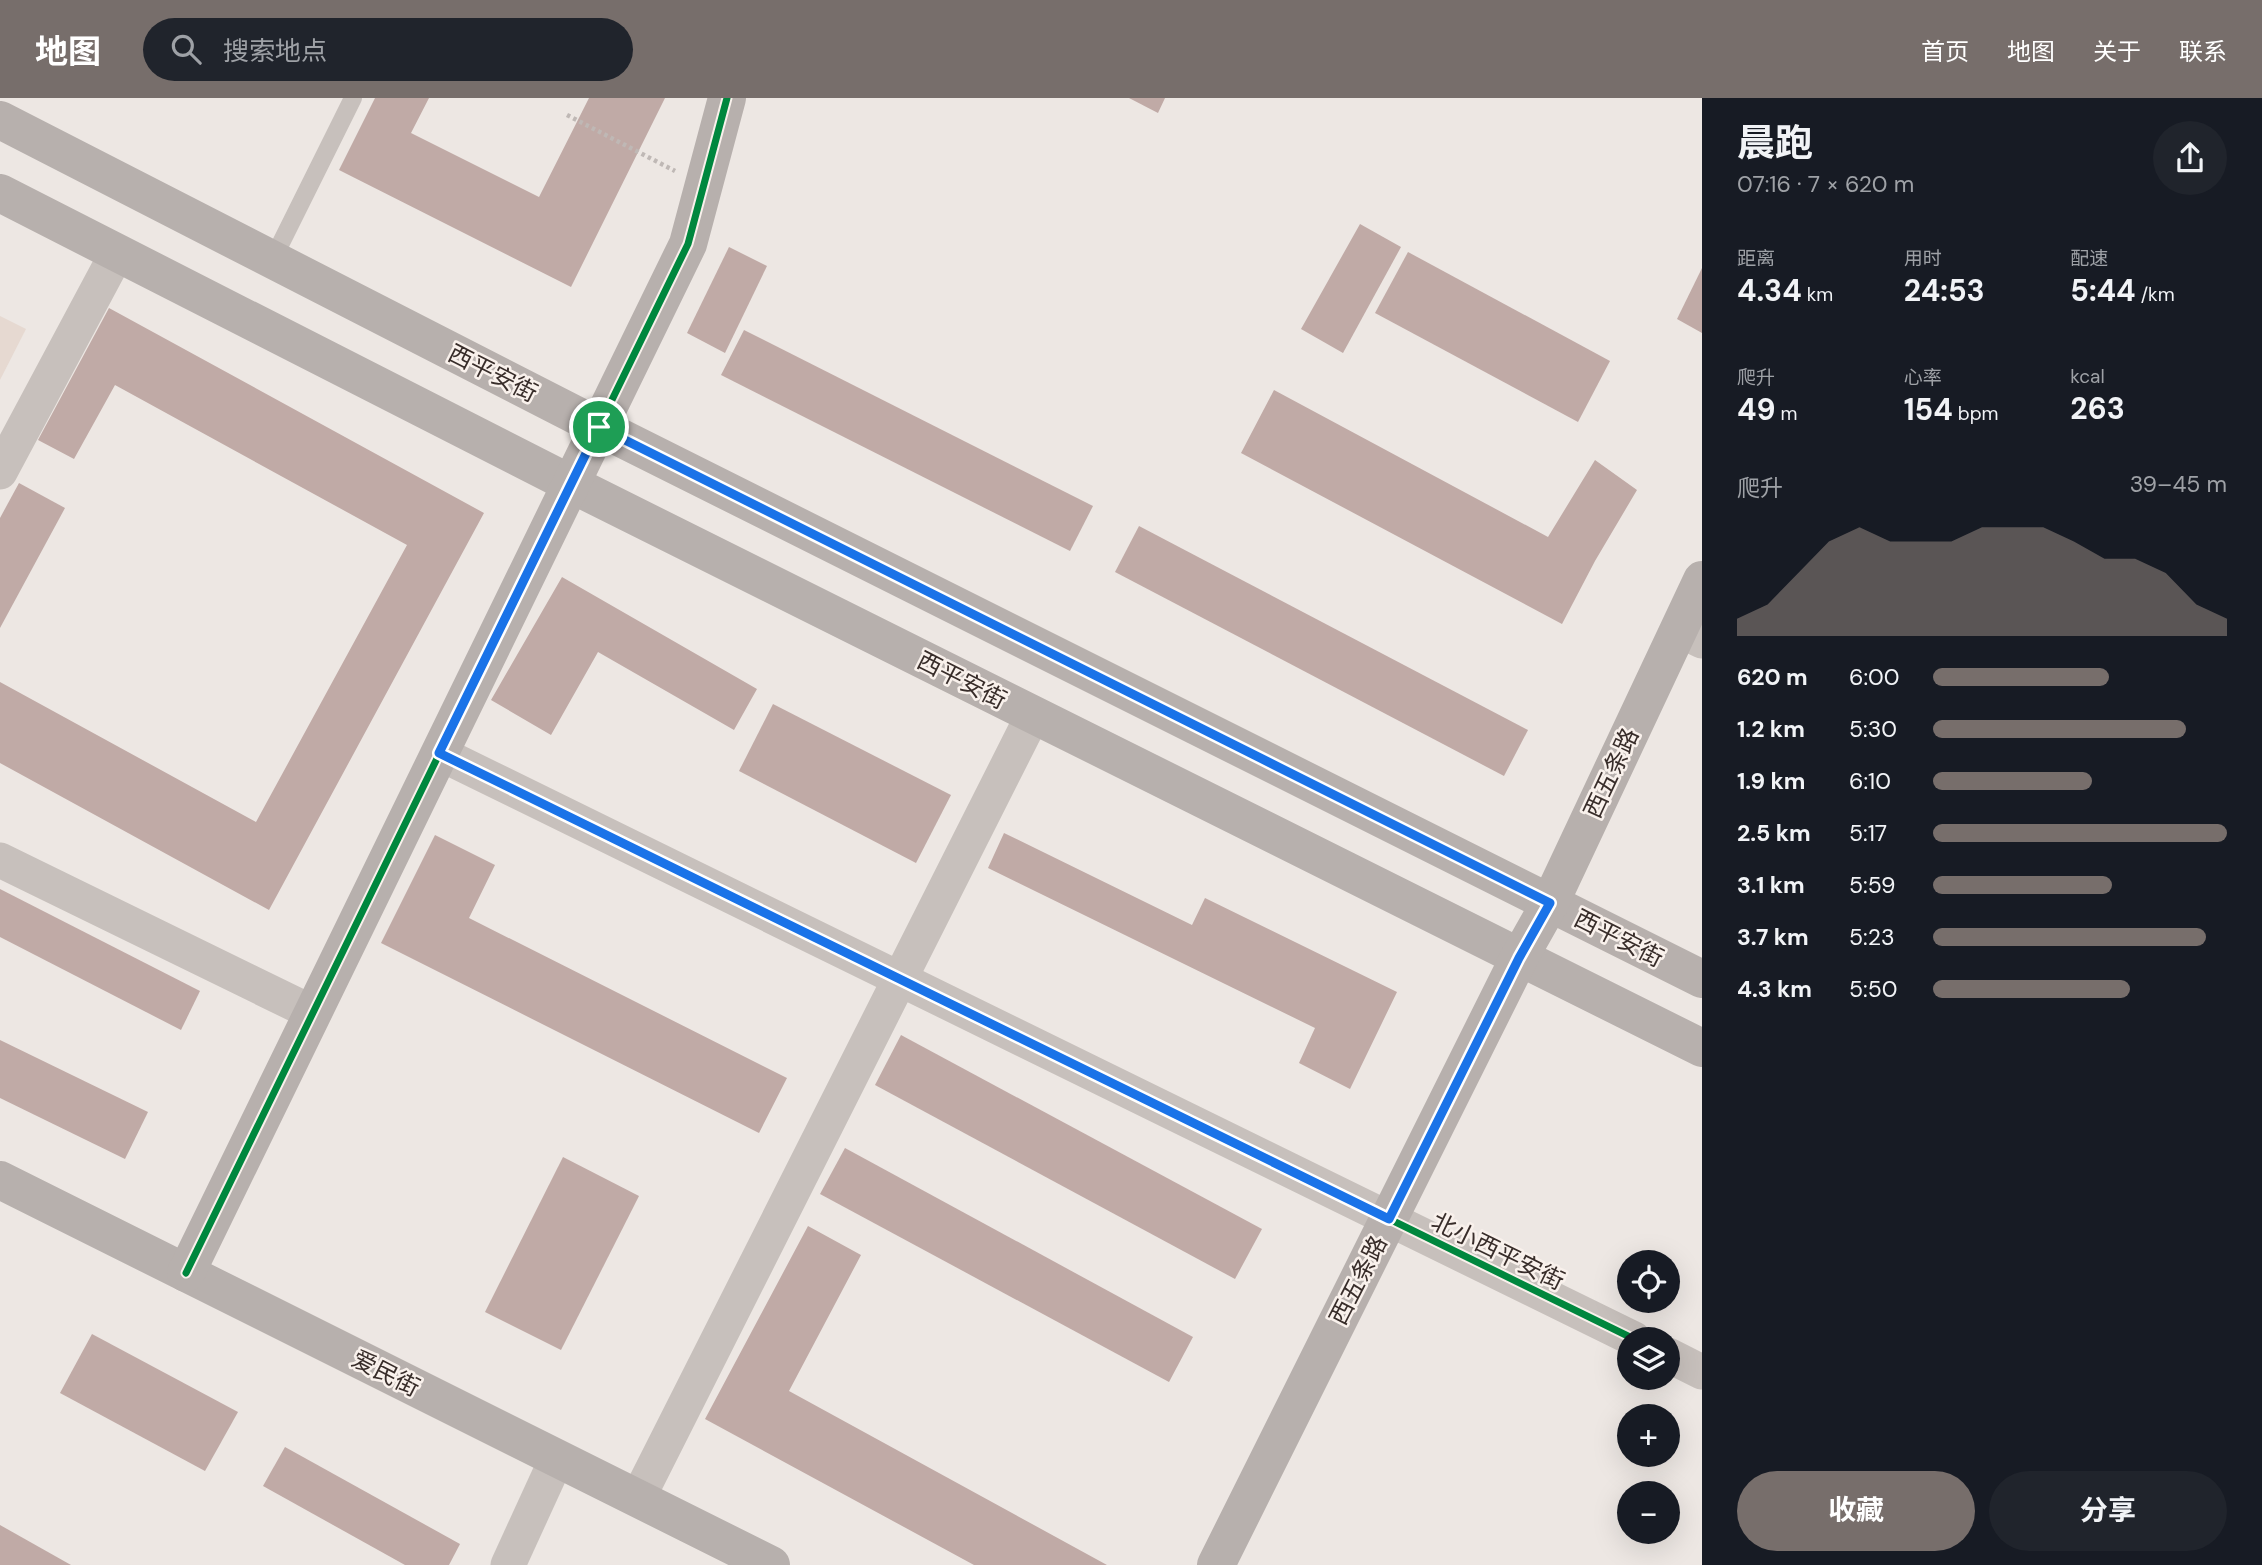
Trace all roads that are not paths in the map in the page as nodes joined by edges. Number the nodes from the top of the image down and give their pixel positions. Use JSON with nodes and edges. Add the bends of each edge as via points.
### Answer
{"nodes":[{"id":1,"x":354,"y":98,"type":"edge"},
{"id":2,"x":727,"y":98,"type":"edge"},
{"id":3,"x":0,"y":120,"type":"edge"},
{"id":4,"x":0,"y":193,"type":"edge"},
{"id":5,"x":117,"y":253,"type":"junction"},
{"id":6,"x":272,"y":261,"type":"junction"},
{"id":7,"x":599,"y":427,"type":"junction"},
{"id":8,"x":0,"y":472,"type":"edge"},
{"id":9,"x":571,"y":484,"type":"junction"},
{"id":10,"x":1702,"y":580,"type":"edge"},
{"id":11,"x":1690,"y":636,"type":"edge"},
{"id":12,"x":1033,"y":715,"type":"junction"},
{"id":13,"x":439,"y":753,"type":"junction"},
{"id":14,"x":0,"y":860,"type":"edge"},
{"id":15,"x":1550,"y":903,"type":"junction"},
{"id":16,"x":1519,"y":958,"type":"junction"},
{"id":17,"x":900,"y":979,"type":"junction"},
{"id":18,"x":1702,"y":979,"type":"edge"},
{"id":19,"x":313,"y":1013,"type":"junction"},
{"id":20,"x":1702,"y":1048,"type":"edge"},
{"id":21,"x":0,"y":1180,"type":"edge"},
{"id":22,"x":1389,"y":1219,"type":"junction"},
{"id":23,"x":186,"y":1273,"type":"junction"},
{"id":24,"x":1617,"y":1331,"type":"edge"},
{"id":25,"x":1680,"y":1361,"type":"edge"},
{"id":26,"x":1702,"y":1372,"type":"edge"},
{"id":27,"x":557,"y":1458,"type":"junction"},
{"id":28,"x":638,"y":1499,"type":"junction"},
{"id":29,"x":508,"y":1565,"type":"edge"},
{"id":30,"x":771,"y":1565,"type":"edge"},
{"id":31,"x":1216,"y":1565,"type":"edge"}],
"edges":[{"from":1,"to":6,"type":"lane"},
{"from":2,"to":7,"type":"main road","via":[[688,244]]},
{"from":3,"to":6,"type":"main road","name":"西平安街"},
{"from":4,"to":5,"type":"main road","name":"西平安街"},
{"from":5,"to":8,"type":"street"},
{"from":5,"to":9,"type":"main road","name":"西平安街"},
{"from":6,"to":7,"type":"main road","name":"西平安街"},
{"from":7,"to":9,"type":"main road"},
{"from":7,"to":15,"type":"main road","name":"西平安街"},
{"from":9,"to":12,"type":"main road","name":"西平安街"},
{"from":9,"to":13,"type":"main road"},
{"from":10,"to":11,"type":"main road","name":"西五条路"},
{"from":11,"to":15,"type":"main road","name":"西五条路"},
{"from":12,"to":16,"type":"main road","name":"西平安街"},
{"from":12,"to":17,"type":"street"},
{"from":13,"to":17,"type":"street","name":"北小西平安街"},
{"from":13,"to":19,"type":"main road"},
{"from":14,"to":19,"type":"street"},
{"from":15,"to":16,"type":"main road","name":"西五条路"},
{"from":15,"to":18,"type":"main road","name":"西平安街"},
{"from":16,"to":20,"type":"main road","name":"西平安街"},
{"from":16,"to":22,"type":"main road","name":"西五条路"},
{"from":17,"to":22,"type":"street","name":"北小西平安街"},
{"from":17,"to":28,"type":"street"},
{"from":19,"to":23,"type":"main road"},
{"from":21,"to":23,"type":"main road","name":"爱民街"},
{"from":22,"to":24,"type":"street","name":"北小西平安街"},
{"from":22,"to":31,"type":"main road","name":"西五条路"},
{"from":23,"to":27,"type":"main road","name":"爱民街"},
{"from":25,"to":26,"type":"street"},
{"from":27,"to":28,"type":"main road","name":"爱民街"},
{"from":27,"to":29,"type":"street"},
{"from":28,"to":30,"type":"main road","name":"爱民街"}]}
